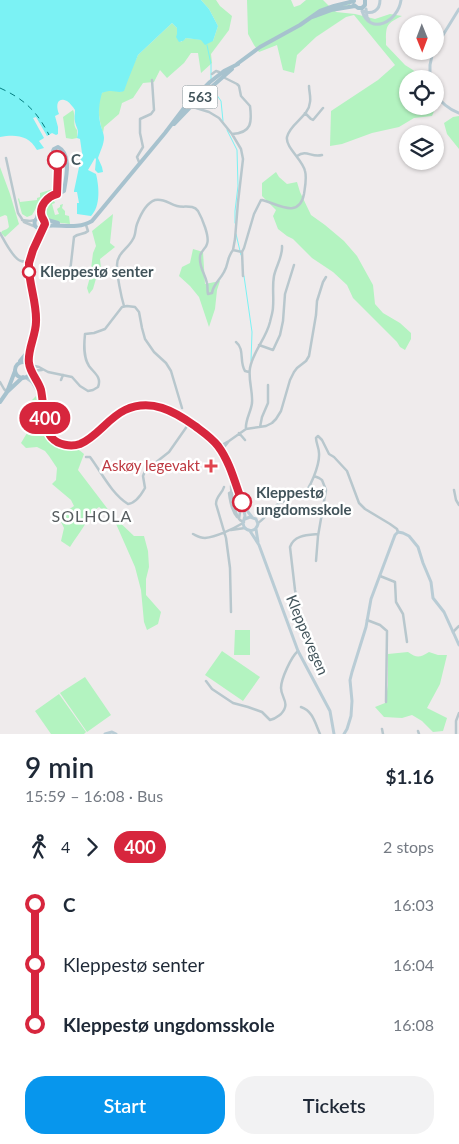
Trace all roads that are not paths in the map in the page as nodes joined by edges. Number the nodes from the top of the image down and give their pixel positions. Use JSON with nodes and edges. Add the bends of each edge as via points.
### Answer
{"nodes":[{"id":1,"x":380,"y":0,"type":"edge"},
{"id":2,"x":401,"y":0,"type":"edge"},
{"id":3,"x":362,"y":5,"type":"edge"},
{"id":4,"x":459,"y":9,"type":"edge"},
{"id":5,"x":444,"y":34,"type":"edge"},
{"id":6,"x":219,"y":72,"type":"dead end"},
{"id":7,"x":212,"y":74,"type":"dead end"},
{"id":8,"x":226,"y":78,"type":"dead end"},
{"id":9,"x":152,"y":80,"type":"dead end"},
{"id":10,"x":309,"y":86,"type":"dead end"},
{"id":11,"x":193,"y":102,"type":"junction"},
{"id":12,"x":444,"y":105,"type":"edge"},
{"id":13,"x":323,"y":108,"type":"dead end"},
{"id":14,"x":305,"y":113,"type":"junction"},
{"id":15,"x":459,"y":113,"type":"edge"},
{"id":16,"x":232,"y":134,"type":"junction"},
{"id":17,"x":322,"y":155,"type":"dead end"},
{"id":18,"x":297,"y":156,"type":"junction"},
{"id":19,"x":6,"y":158,"type":"dead end"},
{"id":20,"x":139,"y":162,"type":"dead end"},
{"id":21,"x":57,"y":194,"type":"junction"},
{"id":22,"x":46,"y":200,"type":"junction"},
{"id":23,"x":22,"y":219,"type":"junction"},
{"id":24,"x":36,"y":219,"type":"junction"},
{"id":25,"x":43,"y":219,"type":"junction"},
{"id":26,"x":86,"y":224,"type":"junction"},
{"id":27,"x":65,"y":226,"type":"junction"},
{"id":28,"x":36,"y":227,"type":"junction"},
{"id":29,"x":44,"y":227,"type":"junction"},
{"id":30,"x":0,"y":233,"type":"edge"},
{"id":31,"x":36,"y":244,"type":"junction"},
{"id":32,"x":282,"y":246,"type":"dead end"},
{"id":33,"x":234,"y":250,"type":"junction"},
{"id":34,"x":242,"y":252,"type":"junction"},
{"id":35,"x":30,"y":262,"type":"junction"},
{"id":36,"x":294,"y":265,"type":"dead end"},
{"id":37,"x":70,"y":272,"type":"dead end"},
{"id":38,"x":243,"y":276,"type":"dead end"},
{"id":39,"x":326,"y":277,"type":"dead end"},
{"id":40,"x":124,"y":306,"type":"junction"},
{"id":41,"x":236,"y":342,"type":"dead end"},
{"id":42,"x":259,"y":345,"type":"junction"},
{"id":43,"x":31,"y":347,"type":"junction"},
{"id":44,"x":19,"y":363,"type":"junction"},
{"id":45,"x":29,"y":364,"type":"junction"},
{"id":46,"x":42,"y":370,"type":"junction"},
{"id":47,"x":15,"y":371,"type":"junction"},
{"id":48,"x":30,"y":371,"type":"junction"},
{"id":49,"x":250,"y":372,"type":"junction"},
{"id":50,"x":62,"y":375,"type":"junction"},
{"id":51,"x":24,"y":377,"type":"junction"},
{"id":52,"x":61,"y":380,"type":"dead end"},
{"id":53,"x":0,"y":382,"type":"edge"},
{"id":54,"x":268,"y":384,"type":"dead end"},
{"id":55,"x":7,"y":392,"type":"junction"},
{"id":56,"x":41,"y":397,"type":"junction"},
{"id":57,"x":0,"y":402,"type":"edge"},
{"id":58,"x":182,"y":408,"type":"dead end"},
{"id":59,"x":190,"y":422,"type":"junction"},
{"id":60,"x":260,"y":427,"type":"junction"},
{"id":61,"x":246,"y":429,"type":"junction"},
{"id":62,"x":239,"y":434,"type":"junction"},
{"id":63,"x":245,"y":440,"type":"dead end"},
{"id":64,"x":229,"y":441,"type":"junction"},
{"id":65,"x":218,"y":446,"type":"junction"},
{"id":66,"x":221,"y":451,"type":"junction"},
{"id":67,"x":86,"y":457,"type":"dead end"},
{"id":68,"x":314,"y":476,"type":"junction"},
{"id":69,"x":235,"y":482,"type":"junction"},
{"id":70,"x":224,"y":487,"type":"dead end"},
{"id":71,"x":454,"y":490,"type":"dead end"},
{"id":72,"x":231,"y":492,"type":"junction"},
{"id":73,"x":242,"y":502,"type":"junction"},
{"id":74,"x":459,"y":504,"type":"edge"},
{"id":75,"x":252,"y":517,"type":"junction"},
{"id":76,"x":239,"y":520,"type":"junction"},
{"id":77,"x":244,"y":521,"type":"junction"},
{"id":78,"x":258,"y":523,"type":"junction"},
{"id":79,"x":245,"y":528,"type":"junction"},
{"id":80,"x":256,"y":529,"type":"junction"},
{"id":81,"x":229,"y":530,"type":"junction"},
{"id":82,"x":250,"y":531,"type":"junction"},
{"id":83,"x":224,"y":532,"type":"junction"},
{"id":84,"x":398,"y":532,"type":"junction"},
{"id":85,"x":193,"y":534,"type":"dead end"},
{"id":86,"x":318,"y":534,"type":"junction"},
{"id":87,"x":259,"y":545,"type":"junction"},
{"id":88,"x":316,"y":561,"type":"dead end"},
{"id":89,"x":379,"y":575,"type":"junction"},
{"id":90,"x":298,"y":603,"type":"dead end"},
{"id":91,"x":231,"y":612,"type":"dead end"},
{"id":92,"x":367,"y":620,"type":"junction"},
{"id":93,"x":459,"y":626,"type":"edge"},
{"id":94,"x":453,"y":632,"type":"junction"},
{"id":95,"x":407,"y":642,"type":"dead end"},
{"id":96,"x":459,"y":645,"type":"edge"},
{"id":97,"x":298,"y":651,"type":"junction"},
{"id":98,"x":206,"y":681,"type":"dead end"},
{"id":99,"x":386,"y":702,"type":"dead end"},
{"id":100,"x":300,"y":707,"type":"dead end"},
{"id":101,"x":459,"y":713,"type":"edge"},
{"id":102,"x":382,"y":729,"type":"dead end"},
{"id":103,"x":105,"y":734,"type":"edge"},
{"id":104,"x":116,"y":734,"type":"edge"},
{"id":105,"x":320,"y":734,"type":"edge"},
{"id":106,"x":334,"y":734,"type":"edge"},
{"id":107,"x":344,"y":734,"type":"edge"},
{"id":108,"x":383,"y":734,"type":"edge"},
{"id":109,"x":456,"y":734,"type":"edge"}],
"edges":[{"from":1,"to":3,"type":"main road","via":[[380,6],[373,11]]},
{"from":2,"to":3,"type":"main road","via":[[398,12],[383,23],[371,22]]},
{"from":3,"to":11,"type":"main road","number":"563","via":[[331,10],[264,45],[213,79]]},
{"from":4,"to":5,"type":"main road"},
{"from":6,"to":7,"type":"street"},
{"from":8,"to":16,"type":"street","via":[[239,86],[241,96],[250,106],[248,129]]},
{"from":9,"to":20,"type":"street","via":[[154,109],[140,119],[143,147],[137,158]]},
{"from":10,"to":14,"type":"street","via":[[310,102]]},
{"from":11,"to":16,"type":"street","via":[[196,108],[219,118]]},
{"from":11,"to":26,"type":"main road","number":"563","via":[[99,215]]},
{"from":12,"to":15,"type":"main road"},
{"from":13,"to":14,"type":"street","via":[[313,120]]},
{"from":14,"to":18,"type":"street","via":[[286,138]]},
{"from":16,"to":33,"type":"street","via":[[242,150],[243,159]]},
{"from":17,"to":18,"type":"street","via":[[305,153]]},
{"from":18,"to":34,"type":"street","via":[[306,177],[304,195],[299,204],[288,208],[262,200]]},
{"from":19,"to":23,"type":"street","via":[[16,210]]},
{"from":21,"to":21,"type":"main road","via":[[58,165],[53,151],[58,147],[67,162],[64,191]]},
{"from":21,"to":22,"type":"main road"},
{"from":22,"to":24,"type":"main road"},
{"from":22,"to":25,"type":"main road"},
{"from":23,"to":24,"type":"street"},
{"from":23,"to":28,"type":"street"},
{"from":24,"to":25,"type":"main road"},
{"from":24,"to":28,"type":"main road"},
{"from":25,"to":27,"type":"main road"},
{"from":25,"to":29,"type":"main road"},
{"from":26,"to":27,"type":"main road"},
{"from":26,"to":37,"type":"street","via":[[88,231],[74,237]]},
{"from":27,"to":29,"type":"main road"},
{"from":28,"to":29,"type":"main road"},
{"from":28,"to":31,"type":"main road"},
{"from":29,"to":31,"type":"main road"},
{"from":30,"to":35,"type":"street","via":[[17,259]]},
{"from":31,"to":35,"type":"main road"},
{"from":32,"to":42,"type":"street","via":[[274,274],[269,325]]},
{"from":33,"to":34,"type":"street"},
{"from":33,"to":40,"type":"street","via":[[228,257],[225,272],[210,294],[200,255],[208,239],[196,209],[162,200],[150,202],[138,222],[132,241],[118,260]]},
{"from":34,"to":38,"type":"street"},
{"from":35,"to":43,"type":"main road","via":[[29,275],[37,319]]},
{"from":36,"to":42,"type":"street","via":[[285,296],[280,336],[273,350]]},
{"from":39,"to":60,"type":"street","via":[[317,301],[309,356],[294,372],[279,415],[272,423]]},
{"from":40,"to":50,"type":"street","via":[[105,329],[85,334],[86,357],[99,379],[98,387],[85,390],[72,377]]},
{"from":40,"to":58,"type":"street","via":[[138,310],[145,339],[171,371]]},
{"from":41,"to":49,"type":"street","via":[[242,348],[244,370]]},
{"from":42,"to":49,"type":"street","via":[[252,358]]},
{"from":43,"to":44,"type":"main road"},
{"from":43,"to":45,"type":"main road"},
{"from":44,"to":45,"type":"main road"},
{"from":44,"to":47,"type":"main road"},
{"from":45,"to":46,"type":"street"},
{"from":45,"to":48,"type":"main road"},
{"from":46,"to":48,"type":"street"},
{"from":46,"to":50,"type":"street"},
{"from":47,"to":51,"type":"main road"},
{"from":47,"to":55,"type":"main road"},
{"from":48,"to":51,"type":"main road"},
{"from":48,"to":56,"type":"main road"},
{"from":49,"to":61,"type":"street","via":[[252,401]]},
{"from":50,"to":52,"type":"street"},
{"from":51,"to":55,"type":"main road"},
{"from":51,"to":56,"type":"main road","via":[[32,382]]},
{"from":53,"to":55,"type":"street"},
{"from":54,"to":60,"type":"street","via":[[268,400]]},
{"from":55,"to":57,"type":"main road"},
{"from":56,"to":59,"type":"main road","via":[[49,434],[54,440],[69,446],[87,440],[114,416],[138,406],[164,408]]},
{"from":59,"to":65,"type":"main road"},
{"from":59,"to":67,"type":"street","via":[[169,452],[145,471],[145,488],[132,504],[114,492],[97,466]]},
{"from":60,"to":61,"type":"street"},
{"from":61,"to":62,"type":"street"},
{"from":62,"to":63,"type":"street"},
{"from":62,"to":64,"type":"street"},
{"from":64,"to":65,"type":"street"},
{"from":64,"to":66,"type":"street"},
{"from":65,"to":66,"type":"main road"},
{"from":66,"to":69,"type":"main road"},
{"from":68,"to":78,"type":"street","via":[[305,493],[274,507]]},
{"from":68,"to":84,"type":"street","via":[[319,459],[318,436],[329,454],[347,471],[359,503]]},
{"from":68,"to":86,"type":"street","via":[[322,480],[326,490]]},
{"from":69,"to":72,"type":"street"},
{"from":69,"to":73,"type":"main road"},
{"from":70,"to":83,"type":"street","via":[[216,504]]},
{"from":71,"to":74,"type":"street"},
{"from":72,"to":76,"type":"street","via":[[235,494]]},
{"from":72,"to":76,"type":"street","via":[[229,496]]},
{"from":73,"to":75,"type":"main road"},
{"from":73,"to":77,"type":"main road"},
{"from":75,"to":77,"type":"main road"},
{"from":75,"to":78,"type":"main road"},
{"from":76,"to":77,"type":"street"},
{"from":77,"to":79,"type":"main road"},
{"from":77,"to":81,"type":"street"},
{"from":78,"to":80,"type":"main road"},
{"from":79,"to":81,"type":"street"},
{"from":79,"to":82,"type":"main road"},
{"from":80,"to":82,"type":"main road"},
{"from":80,"to":87,"type":"main road","name":"Kleppevegen"},
{"from":81,"to":83,"type":"street"},
{"from":82,"to":87,"type":"main road","name":"Kleppevegen"},
{"from":83,"to":85,"type":"street","via":[[202,538]]},
{"from":83,"to":91,"type":"street","via":[[230,568]]},
{"from":84,"to":89,"type":"main road"},
{"from":84,"to":94,"type":"main road","via":[[409,536],[418,547],[431,582],[433,598]]},
{"from":86,"to":88,"type":"street"},
{"from":86,"to":90,"type":"street","via":[[299,537],[290,545]]},
{"from":87,"to":97,"type":"main road","name":"Kleppevegen"},
{"from":89,"to":92,"type":"main road"},
{"from":89,"to":95,"type":"street","via":[[395,582],[396,602],[404,618]]},
{"from":92,"to":99,"type":"street","via":[[386,631]]},
{"from":92,"to":107,"type":"main road","via":[[351,674],[351,716]]},
{"from":93,"to":94,"type":"street"},
{"from":94,"to":96,"type":"main road"},
{"from":97,"to":98,"type":"street","via":[[293,655],[282,683],[285,708],[274,719],[233,703]]},
{"from":97,"to":106,"type":"main road","name":"Kleppevegen","via":[[330,711]]},
{"from":100,"to":105,"type":"street","via":[[311,714]]},
{"from":101,"to":109,"type":"street"},
{"from":102,"to":108,"type":"street"},
{"from":103,"to":104,"type":"main road"}]}
